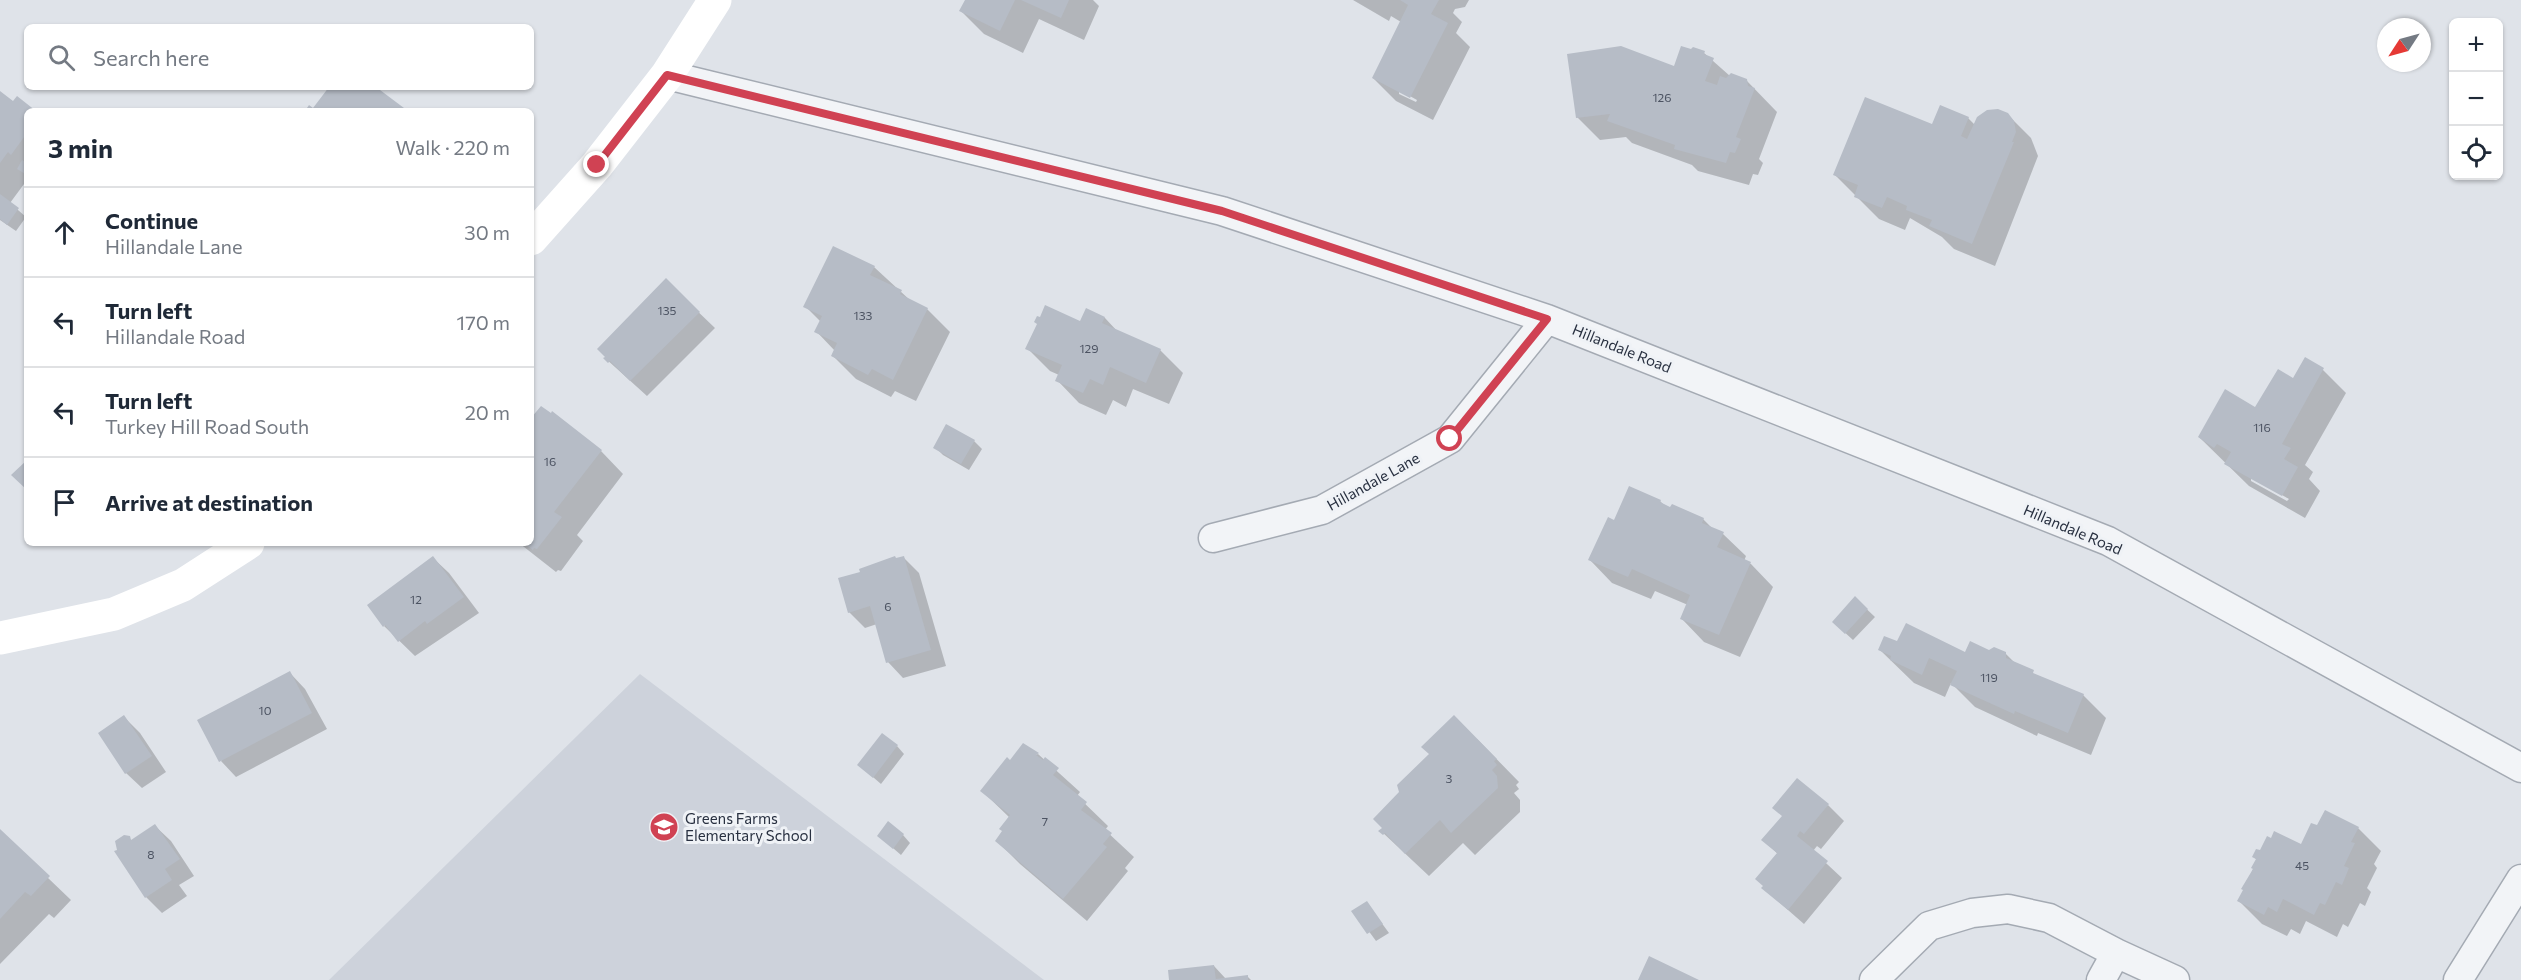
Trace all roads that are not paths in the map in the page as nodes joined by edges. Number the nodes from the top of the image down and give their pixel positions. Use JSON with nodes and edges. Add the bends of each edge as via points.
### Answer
{"nodes":[{"id":1,"x":715,"y":0,"type":"edge"},
{"id":2,"x":667,"y":75,"type":"junction"},
{"id":3,"x":534,"y":236,"type":"edge"},
{"id":4,"x":1547,"y":319,"type":"junction"},
{"id":5,"x":1214,"y":538,"type":"dead end"},
{"id":6,"x":243,"y":546,"type":"edge"},
{"id":7,"x":0,"y":638,"type":"edge"},
{"id":8,"x":2521,"y":768,"type":"edge"},
{"id":9,"x":2521,"y":879,"type":"edge"},
{"id":10,"x":2116,"y":953,"type":"junction"},
{"id":11,"x":1874,"y":980,"type":"edge"},
{"id":12,"x":2101,"y":980,"type":"edge"},
{"id":13,"x":2175,"y":980,"type":"edge"},
{"id":14,"x":2458,"y":980,"type":"edge"}],
"edges":[{"from":1,"to":2,"type":"street"},
{"from":2,"to":3,"type":"street","via":[[597,165]]},
{"from":2,"to":4,"type":"street","name":"Hillandale Road","via":[[1222,211]]},
{"from":4,"to":5,"type":"street","name":"Hillandale Lane","via":[[1450,439],[1322,510]]},
{"from":4,"to":8,"type":"street","name":"Hillandale Road","via":[[2108,541]]},
{"from":6,"to":7,"type":"street","via":[[183,585],[114,614]]},
{"from":9,"to":14,"type":"street"},
{"from":10,"to":11,"type":"street","via":[[2049,918],[2007,909],[1972,913],[1929,926]]},
{"from":10,"to":12,"type":"street"},
{"from":10,"to":13,"type":"street"}]}
